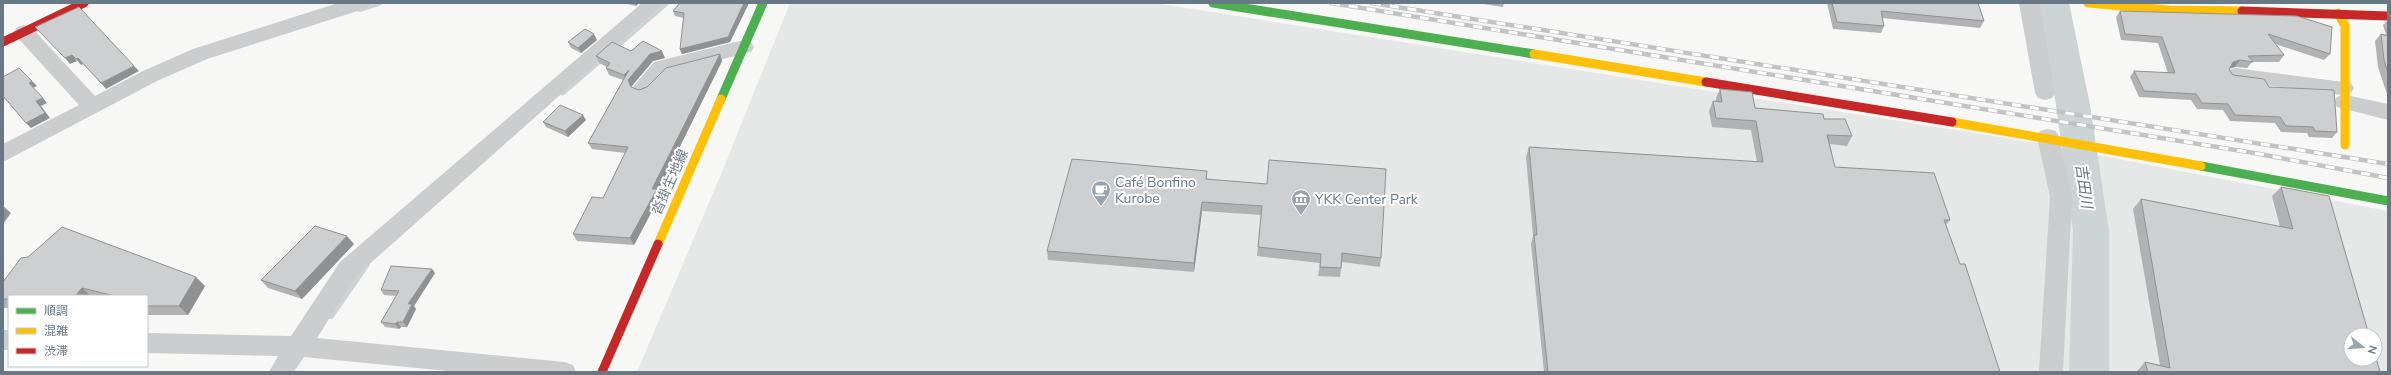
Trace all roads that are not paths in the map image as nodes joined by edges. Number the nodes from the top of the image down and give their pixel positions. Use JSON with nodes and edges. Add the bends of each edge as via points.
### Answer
{"nodes":[{"id":1,"x":84,"y":3,"type":"edge"},
{"id":2,"x":360,"y":3,"type":"edge"},
{"id":3,"x":654,"y":3,"type":"edge"},
{"id":4,"x":763,"y":3,"type":"edge"},
{"id":5,"x":1214,"y":3,"type":"edge"},
{"id":6,"x":2029,"y":3,"type":"edge"},
{"id":7,"x":2088,"y":3,"type":"edge"},
{"id":8,"x":2338,"y":13,"type":"junction"},
{"id":9,"x":2388,"y":16,"type":"edge"},
{"id":10,"x":24,"y":32,"type":"junction"},
{"id":11,"x":3,"y":42,"type":"edge"},
{"id":12,"x":744,"y":47,"type":"junction"},
{"id":13,"x":2235,"y":75,"type":"edge"},
{"id":14,"x":642,"y":88,"type":"edge"},
{"id":15,"x":2045,"y":93,"type":"dead end"},
{"id":16,"x":2344,"y":95,"type":"junction"},
{"id":17,"x":93,"y":107,"type":"junction"},
{"id":18,"x":2388,"y":112,"type":"edge"},
{"id":19,"x":2049,"y":137,"type":"junction"},
{"id":20,"x":2345,"y":145,"type":"dead end"},
{"id":21,"x":3,"y":154,"type":"edge"},
{"id":22,"x":2388,"y":201,"type":"edge"},
{"id":23,"x":148,"y":343,"type":"edge"},
{"id":24,"x":299,"y":346,"type":"junction"},
{"id":25,"x":282,"y":372,"type":"edge"},
{"id":26,"x":564,"y":372,"type":"edge"},
{"id":27,"x":602,"y":372,"type":"edge"},
{"id":28,"x":2051,"y":372,"type":"edge"}],
"edges":[{"from":1,"to":10,"type":"street"},
{"from":2,"to":17,"type":"street","via":[[200,54],[150,76]]},
{"from":3,"to":24,"type":"street","via":[[348,269]]},
{"from":4,"to":12,"type":"street","name":"沓掛生地線"},
{"from":5,"to":19,"type":"street"},
{"from":6,"to":15,"type":"street"},
{"from":7,"to":8,"type":"street","via":[[2169,10]]},
{"from":8,"to":9,"type":"street"},
{"from":8,"to":16,"type":"street","via":[[2345,26]]},
{"from":10,"to":11,"type":"street"},
{"from":10,"to":17,"type":"street"},
{"from":12,"to":14,"type":"street","via":[[661,67]]},
{"from":12,"to":27,"type":"street","name":"沓掛生地線"},
{"from":13,"to":16,"type":"street"},
{"from":16,"to":18,"type":"street"},
{"from":16,"to":20,"type":"street"},
{"from":17,"to":21,"type":"street"},
{"from":19,"to":22,"type":"street"},
{"from":19,"to":28,"type":"street","via":[[2061,197]]},
{"from":23,"to":24,"type":"street"},
{"from":24,"to":25,"type":"street"},
{"from":24,"to":26,"type":"street"}]}
